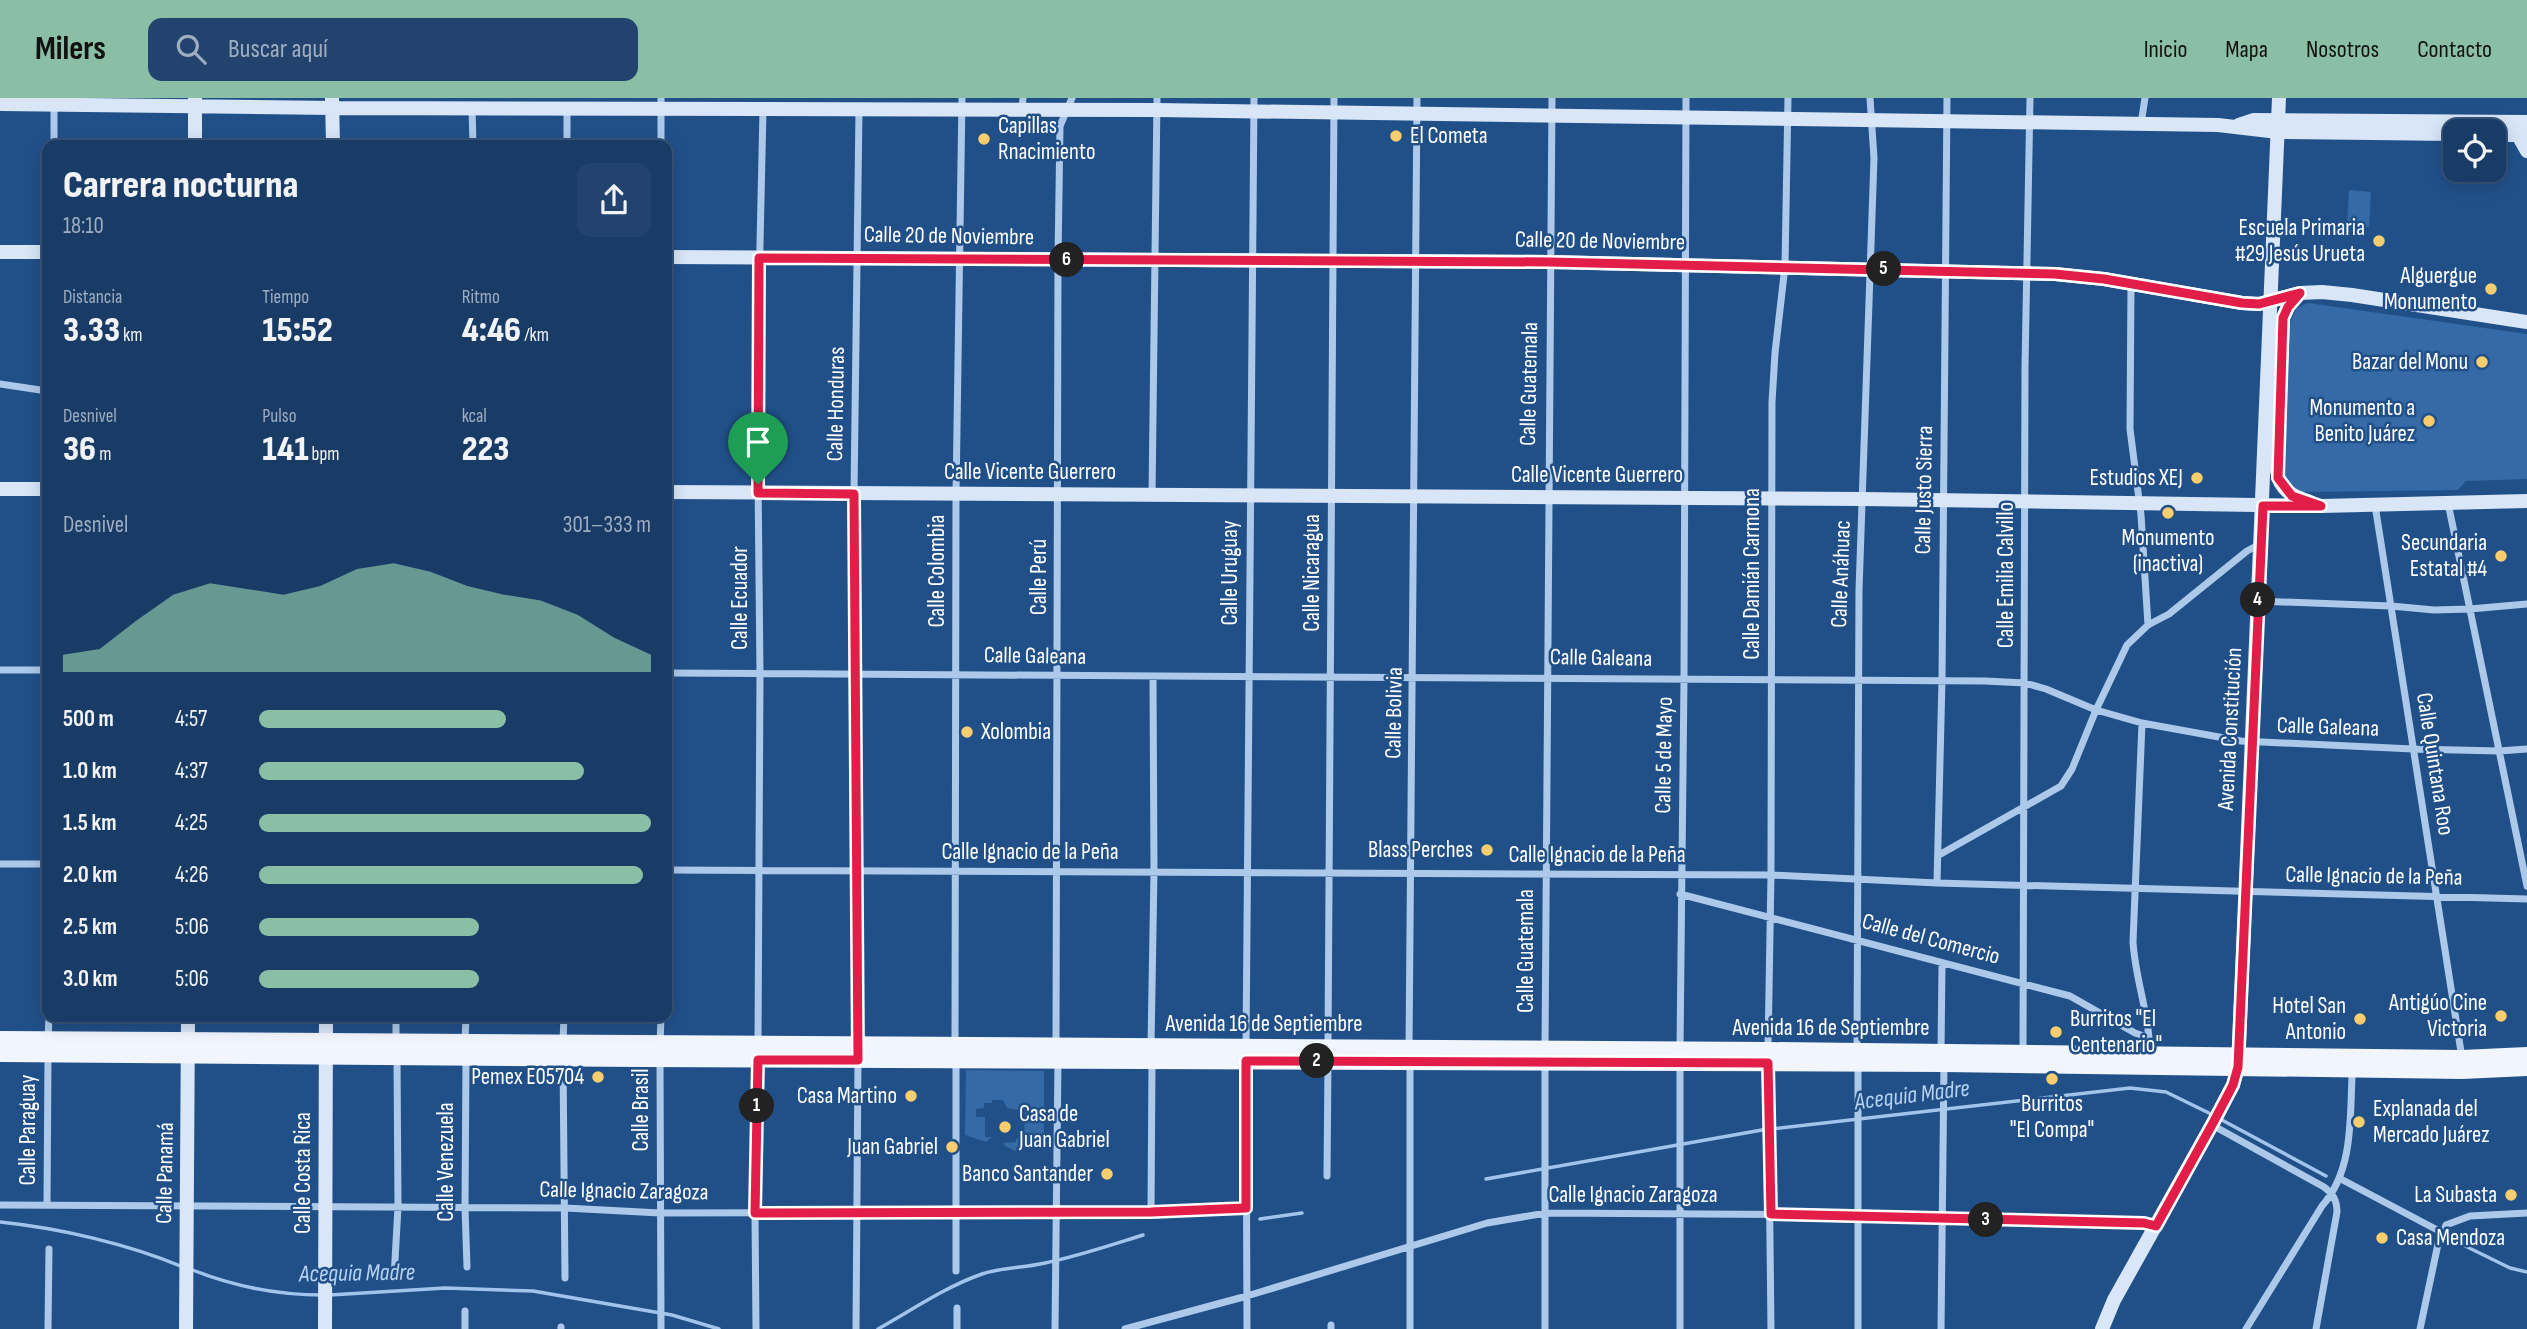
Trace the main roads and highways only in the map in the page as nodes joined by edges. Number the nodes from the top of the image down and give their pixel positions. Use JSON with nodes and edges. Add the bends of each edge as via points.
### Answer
{"nodes":[{"id":1,"x":2280,"y":98,"type":"edge"},
{"id":2,"x":54,"y":101,"type":"edge"},
{"id":3,"x":195,"y":102,"type":"edge"},
{"id":4,"x":333,"y":103,"type":"edge"},
{"id":5,"x":498,"y":103,"type":"edge"},
{"id":6,"x":0,"y":104,"type":"edge"},
{"id":7,"x":661,"y":104,"type":"edge"},
{"id":8,"x":962,"y":104,"type":"edge"},
{"id":9,"x":1023,"y":104,"type":"edge"},
{"id":10,"x":1069,"y":104,"type":"edge"},
{"id":11,"x":1157,"y":104,"type":"edge"},
{"id":12,"x":1254,"y":105,"type":"edge"},
{"id":13,"x":1334,"y":105,"type":"edge"},
{"id":14,"x":2527,"y":122,"type":"edge"},
{"id":15,"x":2278,"y":126,"type":"junction"},
{"id":16,"x":2443,"y":133,"type":"edge"},
{"id":17,"x":2523,"y":135,"type":"edge"},
{"id":18,"x":195,"y":140,"type":"edge"},
{"id":19,"x":333,"y":140,"type":"edge"},
{"id":20,"x":2527,"y":151,"type":"edge"},
{"id":21,"x":0,"y":252,"type":"edge"},
{"id":22,"x":42,"y":253,"type":"edge"},
{"id":23,"x":672,"y":257,"type":"edge"},
{"id":24,"x":2300,"y":293,"type":"junction"},
{"id":25,"x":2272,"y":301,"type":"junction"},
{"id":26,"x":2527,"y":321,"type":"edge"},
{"id":27,"x":0,"y":489,"type":"edge"},
{"id":28,"x":42,"y":489,"type":"edge"},
{"id":29,"x":672,"y":492,"type":"edge"},
{"id":30,"x":2527,"y":500,"type":"edge"},
{"id":31,"x":2263,"y":506,"type":"junction"},
{"id":32,"x":2321,"y":506,"type":"junction"},
{"id":33,"x":188,"y":1022,"type":"edge"},
{"id":34,"x":326,"y":1022,"type":"edge"},
{"id":35,"x":0,"y":1039,"type":"edge"},
{"id":36,"x":48,"y":1047,"type":"junction"},
{"id":37,"x":188,"y":1048,"type":"junction"},
{"id":38,"x":326,"y":1049,"type":"junction"},
{"id":39,"x":563,"y":1050,"type":"junction"},
{"id":40,"x":758,"y":1052,"type":"junction"},
{"id":41,"x":0,"y":1054,"type":"edge"},
{"id":42,"x":2527,"y":1055,"type":"edge"},
{"id":43,"x":1942,"y":1058,"type":"junction"},
{"id":44,"x":2238,"y":1060,"type":"junction"},
{"id":45,"x":2462,"y":1064,"type":"junction"},
{"id":46,"x":2527,"y":1068,"type":"edge"},
{"id":47,"x":186,"y":1329,"type":"edge"},
{"id":48,"x":325,"y":1329,"type":"edge"},
{"id":49,"x":2102,"y":1329,"type":"edge"}],
"edges":[{"from":1,"to":15,"type":"main road","name":"Avenida Constitución"},
{"from":2,"to":3,"type":"main road"},
{"from":2,"to":6,"type":"main road"},
{"from":3,"to":4,"type":"main road"},
{"from":3,"to":18,"type":"main road"},
{"from":4,"to":5,"type":"main road","via":[[472,108]]},
{"from":4,"to":19,"type":"main road"},
{"from":5,"to":7,"type":"main road","via":[[567,108]]},
{"from":7,"to":8,"type":"main road","via":[[763,109],[813,105],[859,110]]},
{"from":8,"to":9,"type":"main road"},
{"from":9,"to":10,"type":"main road"},
{"from":10,"to":11,"type":"main road"},
{"from":11,"to":12,"type":"main road"},
{"from":12,"to":13,"type":"main road"},
{"from":13,"to":15,"type":"main road","via":[[1417,115]]},
{"from":14,"to":15,"type":"main road"},
{"from":15,"to":16,"type":"main road"},
{"from":15,"to":25,"type":"main road","name":"Avenida Constitución"},
{"from":17,"to":20,"type":"main road"},
{"from":21,"to":22,"type":"main road"},
{"from":23,"to":25,"type":"main road","name":"Calle 20 de Noviembre","via":[[1784,266],[2086,276],[2242,303]]},
{"from":24,"to":25,"type":"main road","name":"Calle 20 de Noviembre"},
{"from":24,"to":26,"type":"main road","name":"Calle 20 de Noviembre","via":[[2353,295]]},
{"from":24,"to":32,"type":"main road","via":[[2283,318],[2278,478],[2292,496]]},
{"from":25,"to":31,"type":"main road","name":"Avenida Constitución"},
{"from":27,"to":28,"type":"main road"},
{"from":29,"to":31,"type":"main road","name":"Calle Vicente Guerrero","via":[[1771,498]]},
{"from":30,"to":32,"type":"main road","name":"Calle Vicente Guerrero"},
{"from":31,"to":32,"type":"main road","name":"Calle Vicente Guerrero"},
{"from":31,"to":44,"type":"main road","name":"Avenida Constitución"},
{"from":33,"to":37,"type":"main road","name":"Calle Panamá"},
{"from":34,"to":38,"type":"main road","name":"Calle Costa Rica"},
{"from":35,"to":36,"type":"main road","name":"Avenida 16 de Septiembre"},
{"from":36,"to":37,"type":"main road","name":"Avenida 16 de Septiembre"},
{"from":36,"to":41,"type":"main road","name":"Avenida 16 de Septiembre"},
{"from":37,"to":38,"type":"main road","name":"Avenida 16 de Septiembre"},
{"from":37,"to":47,"type":"main road","name":"Calle Panamá"},
{"from":38,"to":39,"type":"main road","name":"Avenida 16 de Septiembre"},
{"from":38,"to":48,"type":"main road","name":"Calle Costa Rica"},
{"from":39,"to":40,"type":"main road","name":"Avenida 16 de Septiembre","via":[[660,1059]]},
{"from":39,"to":40,"type":"main road","name":"Avenida 16 de Septiembre","via":[[660,1042]]},
{"from":40,"to":43,"type":"main road","name":"Avenida 16 de Septiembre"},
{"from":42,"to":45,"type":"main road","name":"Avenida 16 de Septiembre"},
{"from":43,"to":44,"type":"main road","name":"Avenida 16 de Septiembre"},
{"from":43,"to":44,"type":"main road","name":"Avenida 16 de Septiembre","via":[[2149,1046]]},
{"from":44,"to":45,"type":"main road","name":"Avenida 16 de Septiembre"},
{"from":44,"to":49,"type":"main road","name":"Avenida Constitución","via":[[2233,1085]]},
{"from":45,"to":46,"type":"main road","name":"Avenida 16 de Septiembre"}]}
